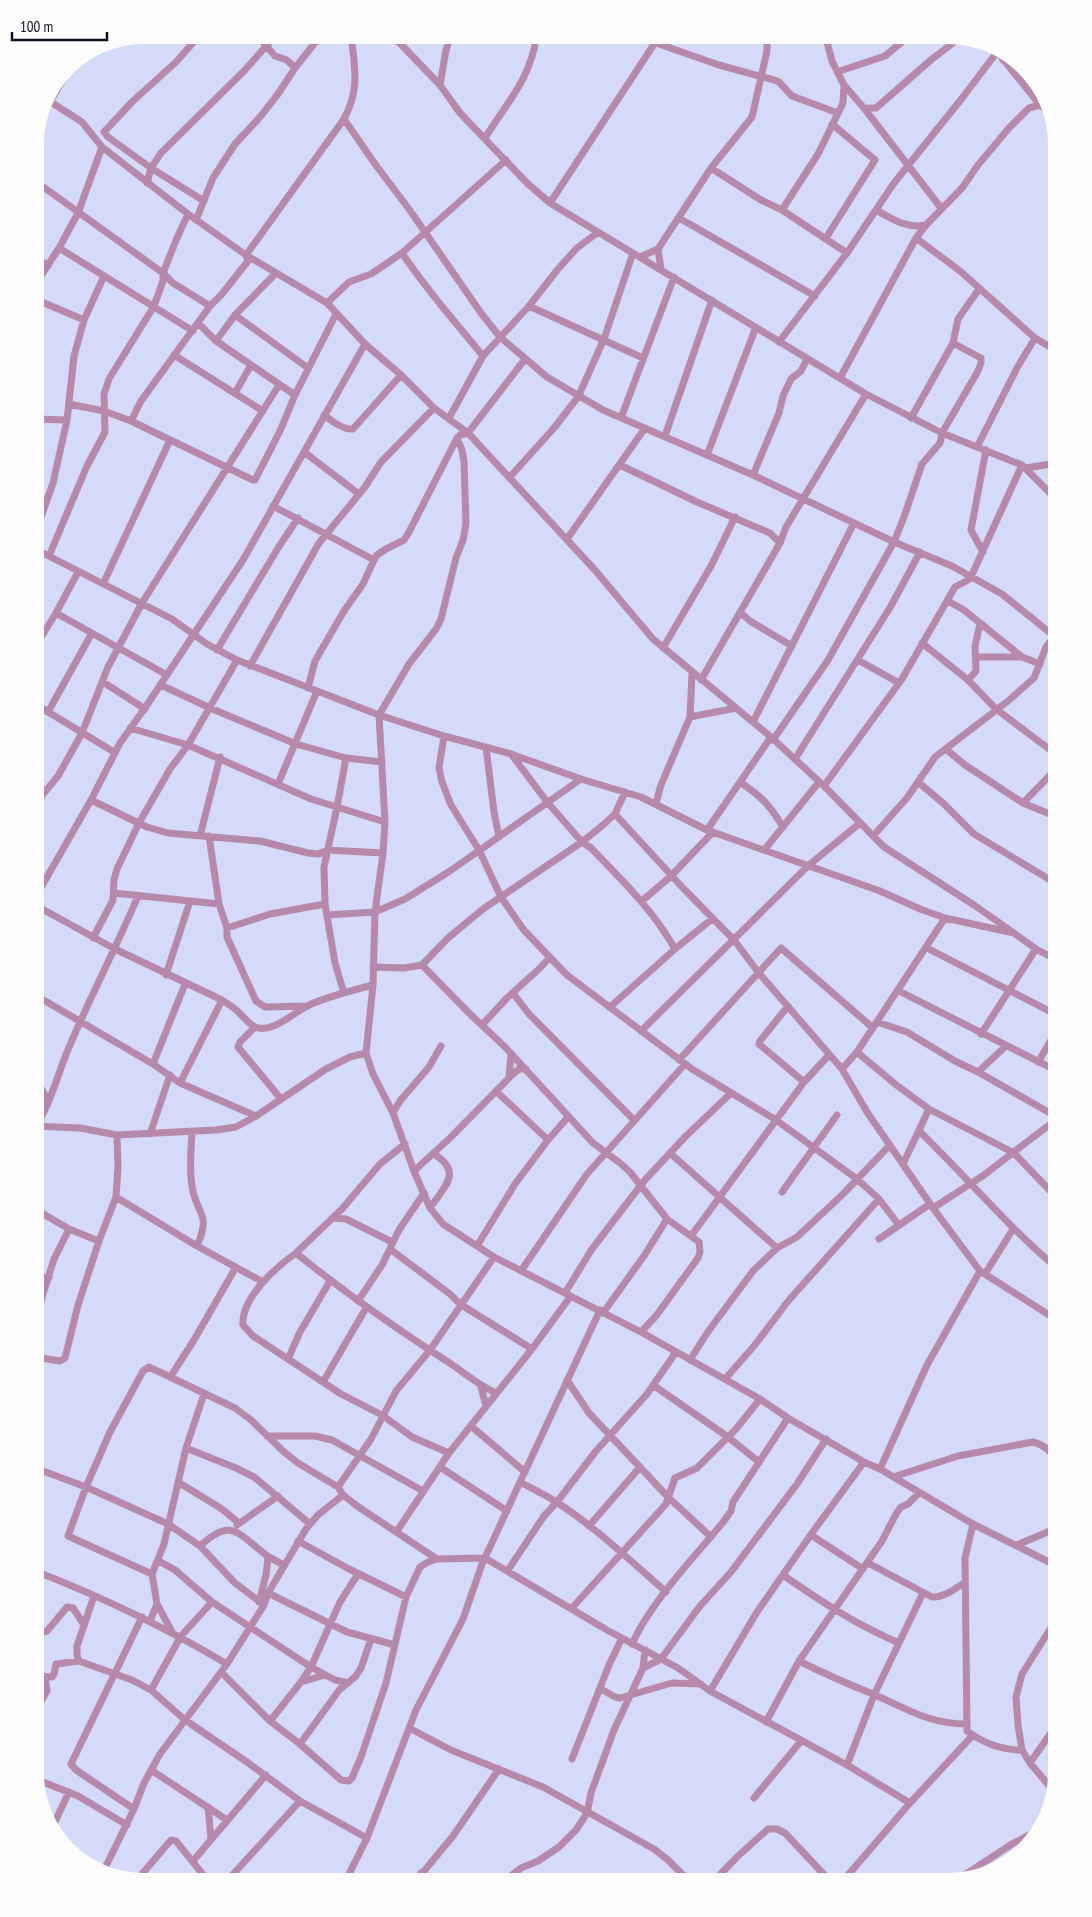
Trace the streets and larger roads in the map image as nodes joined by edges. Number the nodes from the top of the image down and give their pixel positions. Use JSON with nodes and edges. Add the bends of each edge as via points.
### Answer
{"nodes":[{"id":1,"x":192,"y":44,"type":"edge"},
{"id":2,"x":314,"y":44,"type":"edge"},
{"id":3,"x":352,"y":44,"type":"edge"},
{"id":4,"x":401,"y":44,"type":"edge"},
{"id":5,"x":448,"y":44,"type":"edge"},
{"id":6,"x":536,"y":44,"type":"edge"},
{"id":7,"x":656,"y":44,"type":"joint"},
{"id":8,"x":767,"y":44,"type":"edge"},
{"id":9,"x":828,"y":44,"type":"edge"},
{"id":10,"x":900,"y":44,"type":"edge"},
{"id":11,"x":952,"y":44,"type":"edge"},
{"id":12,"x":267,"y":46,"type":"joint"},
{"id":13,"x":993,"y":54,"type":"edge"},
{"id":14,"x":1007,"y":63,"type":"edge"},
{"id":15,"x":295,"y":68,"type":"junction"},
{"id":16,"x":837,"y":72,"type":"junction"},
{"id":17,"x":760,"y":78,"type":"junction"},
{"id":18,"x":440,"y":85,"type":"junction"},
{"id":19,"x":844,"y":85,"type":"junction"},
{"id":20,"x":1036,"y":97,"type":"edge"},
{"id":21,"x":53,"y":103,"type":"edge"},
{"id":22,"x":843,"y":103,"type":"junction"},
{"id":23,"x":861,"y":106,"type":"junction"},
{"id":24,"x":1041,"y":107,"type":"edge"},
{"id":25,"x":838,"y":113,"type":"junction"},
{"id":26,"x":344,"y":120,"type":"junction"},
{"id":27,"x":832,"y":124,"type":"junction"},
{"id":28,"x":486,"y":138,"type":"junction"},
{"id":29,"x":102,"y":146,"type":"junction"},
{"id":30,"x":506,"y":160,"type":"junction"},
{"id":31,"x":908,"y":165,"type":"junction"},
{"id":32,"x":151,"y":168,"type":"junction"},
{"id":33,"x":711,"y":168,"type":"junction"},
{"id":34,"x":147,"y":183,"type":"junction"},
{"id":35,"x":44,"y":188,"type":"edge"},
{"id":36,"x":204,"y":201,"type":"junction"},
{"id":37,"x":550,"y":203,"type":"junction"},
{"id":38,"x":942,"y":208,"type":"junction"},
{"id":39,"x":782,"y":210,"type":"junction"},
{"id":40,"x":876,"y":210,"type":"junction"},
{"id":41,"x":78,"y":213,"type":"junction"},
{"id":42,"x":188,"y":214,"type":"junction"},
{"id":43,"x":679,"y":218,"type":"junction"},
{"id":44,"x":196,"y":220,"type":"junction"},
{"id":45,"x":926,"y":225,"type":"junction"},
{"id":46,"x":426,"y":232,"type":"junction"},
{"id":47,"x":597,"y":233,"type":"junction"},
{"id":48,"x":826,"y":238,"type":"junction"},
{"id":49,"x":916,"y":238,"type":"junction"},
{"id":50,"x":59,"y":248,"type":"junction"},
{"id":51,"x":658,"y":250,"type":"junction"},
{"id":52,"x":847,"y":252,"type":"junction"},
{"id":53,"x":402,"y":253,"type":"junction"},
{"id":54,"x":246,"y":254,"type":"junction"},
{"id":55,"x":636,"y":255,"type":"junction"},
{"id":56,"x":44,"y":263,"type":"edge"},
{"id":57,"x":48,"y":266,"type":"junction"},
{"id":58,"x":661,"y":269,"type":"junction"},
{"id":59,"x":44,"y":272,"type":"edge"},
{"id":60,"x":163,"y":273,"type":"junction"},
{"id":61,"x":276,"y":273,"type":"junction"},
{"id":62,"x":104,"y":276,"type":"junction"},
{"id":63,"x":674,"y":277,"type":"junction"},
{"id":64,"x":979,"y":289,"type":"junction"},
{"id":65,"x":815,"y":296,"type":"junction"},
{"id":66,"x":712,"y":300,"type":"junction"},
{"id":67,"x":44,"y":303,"type":"edge"},
{"id":68,"x":326,"y":303,"type":"junction"},
{"id":69,"x":154,"y":306,"type":"junction"},
{"id":70,"x":210,"y":306,"type":"junction"},
{"id":71,"x":529,"y":306,"type":"junction"},
{"id":72,"x":336,"y":314,"type":"junction"},
{"id":73,"x":235,"y":315,"type":"junction"},
{"id":74,"x":84,"y":320,"type":"junction"},
{"id":75,"x":198,"y":323,"type":"junction"},
{"id":76,"x":756,"y":327,"type":"junction"},
{"id":77,"x":193,"y":331,"type":"junction"},
{"id":78,"x":500,"y":337,"type":"junction"},
{"id":79,"x":1035,"y":338,"type":"junction"},
{"id":80,"x":604,"y":339,"type":"junction"},
{"id":81,"x":216,"y":341,"type":"junction"},
{"id":82,"x":779,"y":342,"type":"junction"},
{"id":83,"x":953,"y":343,"type":"junction"},
{"id":84,"x":365,"y":344,"type":"junction"},
{"id":85,"x":1048,"y":346,"type":"edge"},
{"id":86,"x":174,"y":355,"type":"junction"},
{"id":87,"x":483,"y":356,"type":"junction"},
{"id":88,"x":643,"y":358,"type":"junction"},
{"id":89,"x":525,"y":359,"type":"junction"},
{"id":90,"x":807,"y":359,"type":"junction"},
{"id":91,"x":251,"y":365,"type":"junction"},
{"id":92,"x":308,"y":368,"type":"junction"},
{"id":93,"x":402,"y":375,"type":"junction"},
{"id":94,"x":840,"y":378,"type":"junction"},
{"id":95,"x":279,"y":385,"type":"junction"},
{"id":96,"x":235,"y":393,"type":"junction"},
{"id":97,"x":295,"y":394,"type":"junction"},
{"id":98,"x":866,"y":394,"type":"junction"},
{"id":99,"x":578,"y":397,"type":"junction"},
{"id":100,"x":69,"y":404,"type":"junction"},
{"id":101,"x":434,"y":408,"type":"junction"},
{"id":102,"x":104,"y":411,"type":"junction"},
{"id":103,"x":263,"y":411,"type":"junction"},
{"id":104,"x":324,"y":415,"type":"junction"},
{"id":105,"x":449,"y":418,"type":"junction"},
{"id":106,"x":622,"y":418,"type":"junction"},
{"id":107,"x":911,"y":418,"type":"junction"},
{"id":108,"x":44,"y":419,"type":"edge"},
{"id":109,"x":68,"y":420,"type":"junction"},
{"id":110,"x":131,"y":421,"type":"junction"},
{"id":111,"x":645,"y":428,"type":"junction"},
{"id":112,"x":468,"y":433,"type":"junction"},
{"id":113,"x":942,"y":433,"type":"junction"},
{"id":114,"x":665,"y":436,"type":"junction"},
{"id":115,"x":457,"y":438,"type":"junction"},
{"id":116,"x":170,"y":440,"type":"junction"},
{"id":117,"x":977,"y":447,"type":"junction"},
{"id":118,"x":986,"y":450,"type":"junction"},
{"id":119,"x":304,"y":452,"type":"junction"},
{"id":120,"x":707,"y":454,"type":"junction"},
{"id":121,"x":1048,"y":464,"type":"edge"},
{"id":122,"x":620,"y":465,"type":"junction"},
{"id":123,"x":1024,"y":467,"type":"junction"},
{"id":124,"x":226,"y":468,"type":"junction"},
{"id":125,"x":753,"y":475,"type":"junction"},
{"id":126,"x":509,"y":478,"type":"junction"},
{"id":127,"x":1048,"y":489,"type":"edge"},
{"id":128,"x":359,"y":494,"type":"junction"},
{"id":129,"x":803,"y":499,"type":"junction"},
{"id":130,"x":273,"y":506,"type":"junction"},
{"id":131,"x":44,"y":509,"type":"edge"},
{"id":132,"x":735,"y":517,"type":"junction"},
{"id":133,"x":298,"y":518,"type":"junction"},
{"id":134,"x":854,"y":523,"type":"junction"},
{"id":135,"x":786,"y":527,"type":"junction"},
{"id":136,"x":770,"y":533,"type":"junction"},
{"id":137,"x":326,"y":534,"type":"junction"},
{"id":138,"x":567,"y":539,"type":"junction"},
{"id":139,"x":780,"y":542,"type":"junction"},
{"id":140,"x":894,"y":542,"type":"junction"},
{"id":141,"x":920,"y":552,"type":"junction"},
{"id":142,"x":983,"y":552,"type":"junction"},
{"id":143,"x":46,"y":555,"type":"joint"},
{"id":144,"x":374,"y":560,"type":"junction"},
{"id":145,"x":78,"y":572,"type":"junction"},
{"id":146,"x":972,"y":576,"type":"junction"},
{"id":147,"x":103,"y":584,"type":"junction"},
{"id":148,"x":948,"y":601,"type":"junction"},
{"id":149,"x":142,"y":603,"type":"junction"},
{"id":150,"x":740,"y":612,"type":"junction"},
{"id":151,"x":56,"y":613,"type":"junction"},
{"id":152,"x":980,"y":624,"type":"junction"},
{"id":153,"x":1048,"y":629,"type":"edge"},
{"id":154,"x":44,"y":632,"type":"edge"},
{"id":155,"x":92,"y":633,"type":"junction"},
{"id":156,"x":193,"y":634,"type":"junction"},
{"id":157,"x":922,"y":643,"type":"junction"},
{"id":158,"x":1048,"y":643,"type":"edge"},
{"id":159,"x":792,"y":646,"type":"junction"},
{"id":160,"x":117,"y":647,"type":"junction"},
{"id":161,"x":663,"y":648,"type":"junction"},
{"id":162,"x":218,"y":650,"type":"junction"},
{"id":163,"x":976,"y":657,"type":"junction"},
{"id":164,"x":1022,"y":657,"type":"junction"},
{"id":165,"x":237,"y":660,"type":"junction"},
{"id":166,"x":858,"y":660,"type":"junction"},
{"id":167,"x":1040,"y":664,"type":"junction"},
{"id":168,"x":250,"y":666,"type":"junction"},
{"id":169,"x":692,"y":673,"type":"junction"},
{"id":170,"x":167,"y":675,"type":"junction"},
{"id":171,"x":701,"y":680,"type":"junction"},
{"id":172,"x":968,"y":680,"type":"junction"},
{"id":173,"x":103,"y":682,"type":"junction"},
{"id":174,"x":899,"y":683,"type":"junction"},
{"id":175,"x":161,"y":685,"type":"junction"},
{"id":176,"x":308,"y":688,"type":"junction"},
{"id":177,"x":317,"y":691,"type":"junction"},
{"id":178,"x":145,"y":708,"type":"junction"},
{"id":179,"x":210,"y":708,"type":"junction"},
{"id":180,"x":736,"y":708,"type":"junction"},
{"id":181,"x":996,"y":709,"type":"junction"},
{"id":182,"x":44,"y":710,"type":"edge"},
{"id":183,"x":48,"y":712,"type":"junction"},
{"id":184,"x":379,"y":715,"type":"junction"},
{"id":185,"x":690,"y":717,"type":"junction"},
{"id":186,"x":753,"y":722,"type":"junction"},
{"id":187,"x":130,"y":728,"type":"junction"},
{"id":188,"x":82,"y":733,"type":"junction"},
{"id":189,"x":444,"y":736,"type":"junction"},
{"id":190,"x":772,"y":738,"type":"junction"},
{"id":191,"x":296,"y":744,"type":"junction"},
{"id":192,"x":188,"y":745,"type":"junction"},
{"id":193,"x":486,"y":746,"type":"junction"},
{"id":194,"x":1048,"y":748,"type":"edge"},
{"id":195,"x":946,"y":749,"type":"junction"},
{"id":196,"x":114,"y":752,"type":"junction"},
{"id":197,"x":511,"y":754,"type":"junction"},
{"id":198,"x":220,"y":758,"type":"junction"},
{"id":199,"x":346,"y":758,"type":"junction"},
{"id":200,"x":795,"y":759,"type":"junction"},
{"id":201,"x":382,"y":762,"type":"junction"},
{"id":202,"x":1048,"y":777,"type":"edge"},
{"id":203,"x":581,"y":780,"type":"junction"},
{"id":204,"x":740,"y":782,"type":"junction"},
{"id":205,"x":918,"y":782,"type":"junction"},
{"id":206,"x":278,"y":784,"type":"junction"},
{"id":207,"x":822,"y":784,"type":"junction"},
{"id":208,"x":626,"y":792,"type":"junction"},
{"id":209,"x":44,"y":793,"type":"edge"},
{"id":210,"x":91,"y":800,"type":"junction"},
{"id":211,"x":548,"y":803,"type":"junction"},
{"id":212,"x":656,"y":803,"type":"junction"},
{"id":213,"x":1023,"y":803,"type":"junction"},
{"id":214,"x":337,"y":808,"type":"junction"},
{"id":215,"x":1048,"y":813,"type":"edge"},
{"id":216,"x":615,"y":814,"type":"junction"},
{"id":217,"x":385,"y":822,"type":"junction"},
{"id":218,"x":138,"y":823,"type":"junction"},
{"id":219,"x":860,"y":823,"type":"junction"},
{"id":220,"x":783,"y":827,"type":"junction"},
{"id":221,"x":710,"y":831,"type":"junction"},
{"id":222,"x":200,"y":836,"type":"junction"},
{"id":223,"x":210,"y":836,"type":"junction"},
{"id":224,"x":499,"y":836,"type":"junction"},
{"id":225,"x":873,"y":836,"type":"junction"},
{"id":226,"x":582,"y":842,"type":"junction"},
{"id":227,"x":764,"y":849,"type":"junction"},
{"id":228,"x":327,"y":850,"type":"junction"},
{"id":229,"x":479,"y":850,"type":"junction"},
{"id":230,"x":383,"y":853,"type":"junction"},
{"id":231,"x":809,"y":866,"type":"junction"},
{"id":232,"x":672,"y":876,"type":"junction"},
{"id":233,"x":1048,"y":879,"type":"edge"},
{"id":234,"x":45,"y":880,"type":"edge"},
{"id":235,"x":114,"y":893,"type":"junction"},
{"id":236,"x":138,"y":896,"type":"junction"},
{"id":237,"x":501,"y":897,"type":"junction"},
{"id":238,"x":190,"y":901,"type":"junction"},
{"id":239,"x":642,"y":901,"type":"junction"},
{"id":240,"x":219,"y":904,"type":"junction"},
{"id":241,"x":325,"y":904,"type":"junction"},
{"id":242,"x":44,"y":910,"type":"edge"},
{"id":243,"x":375,"y":912,"type":"junction"},
{"id":244,"x":327,"y":915,"type":"junction"},
{"id":245,"x":945,"y":918,"type":"junction"},
{"id":246,"x":712,"y":919,"type":"junction"},
{"id":247,"x":227,"y":928,"type":"junction"},
{"id":248,"x":1014,"y":933,"type":"junction"},
{"id":249,"x":93,"y":938,"type":"junction"},
{"id":250,"x":734,"y":940,"type":"junction"},
{"id":251,"x":927,"y":948,"type":"junction"},
{"id":252,"x":115,"y":949,"type":"junction"},
{"id":253,"x":675,"y":949,"type":"junction"},
{"id":254,"x":1036,"y":949,"type":"junction"},
{"id":255,"x":1048,"y":955,"type":"edge"},
{"id":256,"x":550,"y":957,"type":"junction"},
{"id":257,"x":422,"y":965,"type":"junction"},
{"id":258,"x":374,"y":967,"type":"junction"},
{"id":259,"x":758,"y":972,"type":"junction"},
{"id":260,"x":166,"y":975,"type":"junction"},
{"id":261,"x":185,"y":984,"type":"junction"},
{"id":262,"x":373,"y":985,"type":"junction"},
{"id":263,"x":1009,"y":990,"type":"junction"},
{"id":264,"x":899,"y":991,"type":"junction"},
{"id":265,"x":344,"y":992,"type":"junction"},
{"id":266,"x":513,"y":993,"type":"junction"},
{"id":267,"x":222,"y":1000,"type":"junction"},
{"id":268,"x":44,"y":1002,"type":"edge"},
{"id":269,"x":308,"y":1006,"type":"junction"},
{"id":270,"x":788,"y":1006,"type":"junction"},
{"id":271,"x":610,"y":1007,"type":"junction"},
{"id":272,"x":1048,"y":1010,"type":"edge"},
{"id":273,"x":82,"y":1020,"type":"junction"},
{"id":274,"x":482,"y":1025,"type":"junction"},
{"id":275,"x":875,"y":1025,"type":"junction"},
{"id":276,"x":255,"y":1026,"type":"junction"},
{"id":277,"x":641,"y":1031,"type":"junction"},
{"id":278,"x":981,"y":1034,"type":"junction"},
{"id":279,"x":1048,"y":1045,"type":"edge"},
{"id":280,"x":441,"y":1046,"type":"dead end"},
{"id":281,"x":1006,"y":1046,"type":"junction"},
{"id":282,"x":857,"y":1052,"type":"junction"},
{"id":283,"x":366,"y":1053,"type":"junction"},
{"id":284,"x":511,"y":1055,"type":"junction"},
{"id":285,"x":828,"y":1055,"type":"junction"},
{"id":286,"x":682,"y":1062,"type":"junction"},
{"id":287,"x":1038,"y":1062,"type":"junction"},
{"id":288,"x":153,"y":1064,"type":"junction"},
{"id":289,"x":1048,"y":1067,"type":"edge"},
{"id":290,"x":526,"y":1069,"type":"junction"},
{"id":291,"x":842,"y":1069,"type":"junction"},
{"id":292,"x":978,"y":1072,"type":"junction"},
{"id":293,"x":170,"y":1075,"type":"junction"},
{"id":294,"x":509,"y":1078,"type":"junction"},
{"id":295,"x":804,"y":1082,"type":"junction"},
{"id":296,"x":180,"y":1083,"type":"junction"},
{"id":297,"x":496,"y":1091,"type":"junction"},
{"id":298,"x":44,"y":1094,"type":"edge"},
{"id":299,"x":730,"y":1094,"type":"junction"},
{"id":300,"x":281,"y":1099,"type":"junction"},
{"id":301,"x":48,"y":1102,"type":"junction"},
{"id":302,"x":928,"y":1109,"type":"junction"},
{"id":303,"x":44,"y":1112,"type":"edge"},
{"id":304,"x":393,"y":1113,"type":"junction"},
{"id":305,"x":1048,"y":1113,"type":"edge"},
{"id":306,"x":837,"y":1115,"type":"dead end"},
{"id":307,"x":44,"y":1116,"type":"edge"},
{"id":308,"x":256,"y":1116,"type":"junction"},
{"id":309,"x":568,"y":1117,"type":"junction"},
{"id":310,"x":634,"y":1120,"type":"junction"},
{"id":311,"x":776,"y":1120,"type":"junction"},
{"id":312,"x":1048,"y":1125,"type":"edge"},
{"id":313,"x":44,"y":1127,"type":"edge"},
{"id":314,"x":51,"y":1127,"type":"junction"},
{"id":315,"x":919,"y":1131,"type":"junction"},
{"id":316,"x":192,"y":1132,"type":"junction"},
{"id":317,"x":150,"y":1134,"type":"junction"},
{"id":318,"x":118,"y":1135,"type":"junction"},
{"id":319,"x":548,"y":1140,"type":"junction"},
{"id":320,"x":405,"y":1144,"type":"junction"},
{"id":321,"x":890,"y":1145,"type":"junction"},
{"id":322,"x":814,"y":1149,"type":"junction"},
{"id":323,"x":605,"y":1152,"type":"junction"},
{"id":324,"x":670,"y":1153,"type":"junction"},
{"id":325,"x":1014,"y":1153,"type":"junction"},
{"id":326,"x":434,"y":1154,"type":"junction"},
{"id":327,"x":903,"y":1164,"type":"junction"},
{"id":328,"x":414,"y":1171,"type":"junction"},
{"id":329,"x":856,"y":1179,"type":"junction"},
{"id":330,"x":972,"y":1183,"type":"junction"},
{"id":331,"x":641,"y":1186,"type":"junction"},
{"id":332,"x":1048,"y":1189,"type":"edge"},
{"id":333,"x":782,"y":1192,"type":"dead end"},
{"id":334,"x":424,"y":1193,"type":"junction"},
{"id":335,"x":720,"y":1196,"type":"junction"},
{"id":336,"x":116,"y":1197,"type":"junction"},
{"id":337,"x":879,"y":1199,"type":"junction"},
{"id":338,"x":931,"y":1206,"type":"junction"},
{"id":339,"x":430,"y":1208,"type":"junction"},
{"id":340,"x":342,"y":1209,"type":"junction"},
{"id":341,"x":44,"y":1214,"type":"edge"},
{"id":342,"x":333,"y":1218,"type":"junction"},
{"id":343,"x":346,"y":1219,"type":"junction"},
{"id":344,"x":667,"y":1219,"type":"junction"},
{"id":345,"x":898,"y":1224,"type":"junction"},
{"id":346,"x":70,"y":1229,"type":"junction"},
{"id":347,"x":1013,"y":1229,"type":"junction"},
{"id":348,"x":691,"y":1236,"type":"junction"},
{"id":349,"x":879,"y":1239,"type":"dead end"},
{"id":350,"x":99,"y":1241,"type":"junction"},
{"id":351,"x":197,"y":1246,"type":"junction"},
{"id":352,"x":391,"y":1246,"type":"junction"},
{"id":353,"x":477,"y":1246,"type":"junction"},
{"id":354,"x":777,"y":1248,"type":"junction"},
{"id":355,"x":296,"y":1253,"type":"junction"},
{"id":356,"x":494,"y":1257,"type":"junction"},
{"id":357,"x":1048,"y":1260,"type":"edge"},
{"id":358,"x":236,"y":1267,"type":"junction"},
{"id":359,"x":521,"y":1270,"type":"junction"},
{"id":360,"x":983,"y":1273,"type":"junction"},
{"id":361,"x":49,"y":1277,"type":"junction"},
{"id":362,"x":44,"y":1278,"type":"edge"},
{"id":363,"x":330,"y":1281,"type":"junction"},
{"id":364,"x":264,"y":1282,"type":"junction"},
{"id":365,"x":44,"y":1293,"type":"edge"},
{"id":366,"x":568,"y":1295,"type":"junction"},
{"id":367,"x":358,"y":1302,"type":"junction"},
{"id":368,"x":460,"y":1304,"type":"junction"},
{"id":369,"x":366,"y":1308,"type":"junction"},
{"id":370,"x":602,"y":1311,"type":"junction"},
{"id":371,"x":1048,"y":1314,"type":"edge"},
{"id":372,"x":641,"y":1332,"type":"junction"},
{"id":373,"x":532,"y":1349,"type":"junction"},
{"id":374,"x":430,"y":1350,"type":"junction"},
{"id":375,"x":676,"y":1352,"type":"junction"},
{"id":376,"x":44,"y":1358,"type":"edge"},
{"id":377,"x":288,"y":1359,"type":"junction"},
{"id":378,"x":690,"y":1360,"type":"junction"},
{"id":379,"x":171,"y":1376,"type":"junction"},
{"id":380,"x":725,"y":1379,"type":"junction"},
{"id":381,"x":566,"y":1380,"type":"junction"},
{"id":382,"x":323,"y":1382,"type":"junction"},
{"id":383,"x":654,"y":1385,"type":"junction"},
{"id":384,"x":481,"y":1387,"type":"junction"},
{"id":385,"x":496,"y":1393,"type":"junction"},
{"id":386,"x":204,"y":1394,"type":"junction"},
{"id":387,"x":760,"y":1399,"type":"junction"},
{"id":388,"x":486,"y":1406,"type":"junction"},
{"id":389,"x":382,"y":1415,"type":"junction"},
{"id":390,"x":788,"y":1418,"type":"junction"},
{"id":391,"x":471,"y":1426,"type":"junction"},
{"id":392,"x":610,"y":1435,"type":"junction"},
{"id":393,"x":268,"y":1436,"type":"junction"},
{"id":394,"x":728,"y":1437,"type":"junction"},
{"id":395,"x":826,"y":1439,"type":"junction"},
{"id":396,"x":186,"y":1448,"type":"junction"},
{"id":397,"x":1048,"y":1450,"type":"edge"},
{"id":398,"x":449,"y":1453,"type":"junction"},
{"id":399,"x":360,"y":1456,"type":"junction"},
{"id":400,"x":759,"y":1462,"type":"junction"},
{"id":401,"x":864,"y":1462,"type":"junction"},
{"id":402,"x":440,"y":1467,"type":"junction"},
{"id":403,"x":640,"y":1467,"type":"junction"},
{"id":404,"x":880,"y":1469,"type":"junction"},
{"id":405,"x":44,"y":1471,"type":"edge"},
{"id":406,"x":525,"y":1472,"type":"junction"},
{"id":407,"x":893,"y":1477,"type":"junction"},
{"id":408,"x":178,"y":1482,"type":"junction"},
{"id":409,"x":520,"y":1482,"type":"junction"},
{"id":410,"x":86,"y":1487,"type":"junction"},
{"id":411,"x":338,"y":1488,"type":"junction"},
{"id":412,"x":423,"y":1491,"type":"junction"},
{"id":413,"x":919,"y":1493,"type":"junction"},
{"id":414,"x":343,"y":1495,"type":"junction"},
{"id":415,"x":278,"y":1496,"type":"junction"},
{"id":416,"x":668,"y":1497,"type":"junction"},
{"id":417,"x":557,"y":1502,"type":"junction"},
{"id":418,"x":507,"y":1511,"type":"junction"},
{"id":419,"x":239,"y":1523,"type":"junction"},
{"id":420,"x":168,"y":1524,"type":"junction"},
{"id":421,"x":310,"y":1524,"type":"junction"},
{"id":422,"x":973,"y":1524,"type":"junction"},
{"id":423,"x":589,"y":1526,"type":"junction"},
{"id":424,"x":233,"y":1530,"type":"junction"},
{"id":425,"x":396,"y":1532,"type":"junction"},
{"id":426,"x":1048,"y":1532,"type":"edge"},
{"id":427,"x":810,"y":1534,"type":"junction"},
{"id":428,"x":711,"y":1537,"type":"junction"},
{"id":429,"x":298,"y":1541,"type":"junction"},
{"id":430,"x":1017,"y":1545,"type":"junction"},
{"id":431,"x":200,"y":1546,"type":"junction"},
{"id":432,"x":621,"y":1552,"type":"junction"},
{"id":433,"x":268,"y":1557,"type":"junction"},
{"id":434,"x":485,"y":1558,"type":"junction"},
{"id":435,"x":437,"y":1559,"type":"junction"},
{"id":436,"x":159,"y":1561,"type":"junction"},
{"id":437,"x":1048,"y":1561,"type":"edge"},
{"id":438,"x":284,"y":1565,"type":"junction"},
{"id":439,"x":865,"y":1566,"type":"junction"},
{"id":440,"x":508,"y":1570,"type":"junction"},
{"id":441,"x":152,"y":1574,"type":"junction"},
{"id":442,"x":358,"y":1574,"type":"junction"},
{"id":443,"x":783,"y":1574,"type":"junction"},
{"id":444,"x":44,"y":1575,"type":"edge"},
{"id":445,"x":964,"y":1583,"type":"junction"},
{"id":446,"x":666,"y":1592,"type":"junction"},
{"id":447,"x":268,"y":1593,"type":"junction"},
{"id":448,"x":923,"y":1593,"type":"junction"},
{"id":449,"x":94,"y":1596,"type":"junction"},
{"id":450,"x":406,"y":1597,"type":"junction"},
{"id":451,"x":212,"y":1602,"type":"junction"},
{"id":452,"x":261,"y":1603,"type":"junction"},
{"id":453,"x":157,"y":1604,"type":"junction"},
{"id":454,"x":571,"y":1609,"type":"junction"},
{"id":455,"x":835,"y":1611,"type":"junction"},
{"id":456,"x":142,"y":1617,"type":"junction"},
{"id":457,"x":150,"y":1621,"type":"junction"},
{"id":458,"x":330,"y":1623,"type":"junction"},
{"id":459,"x":84,"y":1625,"type":"junction"},
{"id":460,"x":251,"y":1626,"type":"junction"},
{"id":461,"x":44,"y":1632,"type":"edge"},
{"id":462,"x":172,"y":1632,"type":"junction"},
{"id":463,"x":1048,"y":1632,"type":"edge"},
{"id":464,"x":181,"y":1636,"type":"junction"},
{"id":465,"x":622,"y":1638,"type":"junction"},
{"id":466,"x":371,"y":1639,"type":"junction"},
{"id":467,"x":899,"y":1643,"type":"junction"},
{"id":468,"x":632,"y":1644,"type":"junction"},
{"id":469,"x":395,"y":1645,"type":"junction"},
{"id":470,"x":645,"y":1650,"type":"junction"},
{"id":471,"x":660,"y":1659,"type":"junction"},
{"id":472,"x":79,"y":1661,"type":"junction"},
{"id":473,"x":799,"y":1661,"type":"junction"},
{"id":474,"x":227,"y":1664,"type":"junction"},
{"id":475,"x":311,"y":1667,"type":"junction"},
{"id":476,"x":643,"y":1668,"type":"junction"},
{"id":477,"x":221,"y":1672,"type":"junction"},
{"id":478,"x":113,"y":1673,"type":"junction"},
{"id":479,"x":325,"y":1675,"type":"junction"},
{"id":480,"x":45,"y":1677,"type":"joint"},
{"id":481,"x":335,"y":1680,"type":"junction"},
{"id":482,"x":301,"y":1682,"type":"junction"},
{"id":483,"x":348,"y":1683,"type":"junction"},
{"id":484,"x":701,"y":1684,"type":"junction"},
{"id":485,"x":340,"y":1689,"type":"junction"},
{"id":486,"x":601,"y":1689,"type":"junction"},
{"id":487,"x":150,"y":1690,"type":"junction"},
{"id":488,"x":710,"y":1691,"type":"junction"},
{"id":489,"x":630,"y":1695,"type":"junction"},
{"id":490,"x":874,"y":1695,"type":"junction"},
{"id":491,"x":44,"y":1697,"type":"edge"},
{"id":492,"x":185,"y":1720,"type":"junction"},
{"id":493,"x":270,"y":1721,"type":"junction"},
{"id":494,"x":766,"y":1722,"type":"junction"},
{"id":495,"x":967,"y":1724,"type":"junction"},
{"id":496,"x":409,"y":1728,"type":"junction"},
{"id":497,"x":973,"y":1735,"type":"junction"},
{"id":498,"x":1048,"y":1737,"type":"edge"},
{"id":499,"x":801,"y":1741,"type":"junction"},
{"id":500,"x":300,"y":1744,"type":"junction"},
{"id":501,"x":1022,"y":1750,"type":"junction"},
{"id":502,"x":572,"y":1759,"type":"dead end"},
{"id":503,"x":1030,"y":1763,"type":"junction"},
{"id":504,"x":847,"y":1765,"type":"junction"},
{"id":505,"x":498,"y":1769,"type":"junction"},
{"id":506,"x":151,"y":1770,"type":"junction"},
{"id":507,"x":266,"y":1775,"type":"junction"},
{"id":508,"x":45,"y":1782,"type":"edge"},
{"id":509,"x":1047,"y":1783,"type":"edge"},
{"id":510,"x":69,"y":1792,"type":"junction"},
{"id":511,"x":754,"y":1798,"type":"dead end"},
{"id":512,"x":300,"y":1801,"type":"junction"},
{"id":513,"x":910,"y":1803,"type":"junction"},
{"id":514,"x":208,"y":1807,"type":"junction"},
{"id":515,"x":134,"y":1809,"type":"junction"},
{"id":516,"x":217,"y":1813,"type":"junction"},
{"id":517,"x":587,"y":1813,"type":"junction"},
{"id":518,"x":56,"y":1820,"type":"edge"},
{"id":519,"x":227,"y":1820,"type":"junction"},
{"id":520,"x":127,"y":1824,"type":"junction"},
{"id":521,"x":220,"y":1828,"type":"junction"},
{"id":522,"x":1024,"y":1837,"type":"edge"},
{"id":523,"x":367,"y":1838,"type":"junction"},
{"id":524,"x":211,"y":1840,"type":"junction"},
{"id":525,"x":193,"y":1861,"type":"junction"},
{"id":526,"x":106,"y":1866,"type":"edge"},
{"id":527,"x":973,"y":1870,"type":"edge"},
{"id":528,"x":144,"y":1873,"type":"edge"},
{"id":529,"x":202,"y":1873,"type":"edge"},
{"id":530,"x":234,"y":1873,"type":"edge"},
{"id":531,"x":350,"y":1873,"type":"edge"},
{"id":532,"x":421,"y":1873,"type":"edge"},
{"id":533,"x":515,"y":1873,"type":"edge"},
{"id":534,"x":681,"y":1873,"type":"edge"},
{"id":535,"x":721,"y":1873,"type":"edge"},
{"id":536,"x":823,"y":1873,"type":"edge"},
{"id":537,"x":850,"y":1873,"type":"edge"}],
"edges":[{"from":1,"to":32,"type":"street","via":[[105,130],[104,134]]},
{"from":2,"to":15,"type":"street"},
{"from":3,"to":26,"type":"street","via":[[355,94]]},
{"from":4,"to":18,"type":"street"},
{"from":5,"to":18,"type":"street"},
{"from":6,"to":28,"type":"street","via":[[522,83]]},
{"from":7,"to":17,"type":"street"},
{"from":7,"to":37,"type":"street"},
{"from":8,"to":17,"type":"street"},
{"from":9,"to":16,"type":"street"},
{"from":10,"to":16,"type":"street","via":[[878,59]]},
{"from":11,"to":23,"type":"street","via":[[876,108]]},
{"from":12,"to":15,"type":"street","via":[[275,56],[287,60]]},
{"from":12,"to":32,"type":"street","via":[[161,153]]},
{"from":13,"to":31,"type":"street"},
{"from":14,"to":20,"type":"street"},
{"from":15,"to":36,"type":"street","via":[[260,117],[235,144],[213,178]]},
{"from":16,"to":19,"type":"street"},
{"from":17,"to":25,"type":"street","via":[[779,82],[792,96]]},
{"from":17,"to":33,"type":"street","via":[[752,117]]},
{"from":18,"to":28,"type":"street","via":[[460,113]]},
{"from":19,"to":22,"type":"street"},
{"from":19,"to":23,"type":"street"},
{"from":21,"to":29,"type":"street","via":[[82,122]]},
{"from":22,"to":23,"type":"street"},
{"from":22,"to":25,"type":"street"},
{"from":23,"to":31,"type":"street"},
{"from":24,"to":38,"type":"street","via":[[1029,108]]},
{"from":25,"to":27,"type":"street"},
{"from":26,"to":46,"type":"street"},
{"from":26,"to":54,"type":"street"},
{"from":27,"to":39,"type":"street","via":[[813,164]]},
{"from":27,"to":48,"type":"street","via":[[875,160]]},
{"from":28,"to":30,"type":"street"},
{"from":29,"to":34,"type":"street"},
{"from":29,"to":41,"type":"street"},
{"from":30,"to":37,"type":"street"},
{"from":30,"to":46,"type":"street"},
{"from":31,"to":38,"type":"street"},
{"from":31,"to":40,"type":"street"},
{"from":32,"to":34,"type":"street"},
{"from":32,"to":36,"type":"street"},
{"from":33,"to":39,"type":"street"},
{"from":33,"to":43,"type":"street"},
{"from":34,"to":42,"type":"street"},
{"from":35,"to":41,"type":"street"},
{"from":36,"to":44,"type":"street"},
{"from":37,"to":47,"type":"street"},
{"from":38,"to":45,"type":"street"},
{"from":39,"to":48,"type":"street"},
{"from":40,"to":45,"type":"street","via":[[909,226]]},
{"from":40,"to":52,"type":"street"},
{"from":41,"to":50,"type":"street"},
{"from":41,"to":60,"type":"street"},
{"from":42,"to":44,"type":"street"},
{"from":42,"to":60,"type":"street"},
{"from":43,"to":51,"type":"street"},
{"from":43,"to":65,"type":"street"},
{"from":44,"to":54,"type":"street"},
{"from":45,"to":49,"type":"street"},
{"from":46,"to":53,"type":"street"},
{"from":46,"to":78,"type":"street"},
{"from":47,"to":55,"type":"street"},
{"from":47,"to":71,"type":"street","via":[[577,248]]},
{"from":48,"to":52,"type":"street"},
{"from":49,"to":64,"type":"street"},
{"from":49,"to":94,"type":"street"},
{"from":50,"to":57,"type":"street"},
{"from":50,"to":62,"type":"street"},
{"from":51,"to":55,"type":"street"},
{"from":51,"to":58,"type":"street"},
{"from":52,"to":65,"type":"street"},
{"from":53,"to":68,"type":"street","via":[[371,274],[350,282]]},
{"from":53,"to":87,"type":"street","via":[[446,313]]},
{"from":54,"to":61,"type":"street"},
{"from":54,"to":70,"type":"street","via":[[248,261]]},
{"from":55,"to":58,"type":"street"},
{"from":55,"to":80,"type":"street"},
{"from":56,"to":57,"type":"street"},
{"from":57,"to":59,"type":"street"},
{"from":58,"to":63,"type":"street"},
{"from":60,"to":69,"type":"street"},
{"from":60,"to":70,"type":"street"},
{"from":61,"to":68,"type":"street"},
{"from":61,"to":73,"type":"street"},
{"from":62,"to":69,"type":"street"},
{"from":62,"to":74,"type":"street"},
{"from":63,"to":66,"type":"street"},
{"from":63,"to":88,"type":"street"},
{"from":64,"to":79,"type":"street"},
{"from":64,"to":83,"type":"street","via":[[958,320]]},
{"from":65,"to":82,"type":"street"},
{"from":66,"to":76,"type":"street"},
{"from":66,"to":114,"type":"street"},
{"from":67,"to":74,"type":"street"},
{"from":68,"to":72,"type":"street"},
{"from":69,"to":77,"type":"street"},
{"from":69,"to":102,"type":"street","via":[[109,379],[104,394]]},
{"from":70,"to":75,"type":"street"},
{"from":71,"to":78,"type":"street"},
{"from":71,"to":80,"type":"street"},
{"from":72,"to":84,"type":"street"},
{"from":72,"to":92,"type":"street"},
{"from":73,"to":81,"type":"street"},
{"from":73,"to":92,"type":"street"},
{"from":74,"to":100,"type":"street","via":[[74,356]]},
{"from":75,"to":77,"type":"street"},
{"from":75,"to":81,"type":"street"},
{"from":76,"to":82,"type":"street"},
{"from":76,"to":120,"type":"street"},
{"from":77,"to":86,"type":"street"},
{"from":78,"to":87,"type":"street"},
{"from":78,"to":89,"type":"street"},
{"from":79,"to":85,"type":"street"},
{"from":79,"to":117,"type":"street"},
{"from":80,"to":88,"type":"street"},
{"from":80,"to":99,"type":"street"},
{"from":81,"to":91,"type":"street"},
{"from":82,"to":90,"type":"street"},
{"from":83,"to":107,"type":"street"},
{"from":83,"to":113,"type":"street","via":[[982,361]]},
{"from":84,"to":93,"type":"street"},
{"from":84,"to":104,"type":"street"},
{"from":86,"to":96,"type":"street"},
{"from":86,"to":110,"type":"street","via":[[141,401]]},
{"from":87,"to":105,"type":"street"},
{"from":88,"to":106,"type":"street"},
{"from":89,"to":99,"type":"street"},
{"from":89,"to":112,"type":"street"},
{"from":90,"to":94,"type":"street"},
{"from":90,"to":125,"type":"street","via":[[782,396],[779,413]]},
{"from":91,"to":95,"type":"street"},
{"from":91,"to":96,"type":"street"},
{"from":92,"to":97,"type":"street"},
{"from":93,"to":101,"type":"street"},
{"from":93,"to":104,"type":"street","via":[[353,429],[348,430]]},
{"from":94,"to":98,"type":"street"},
{"from":95,"to":97,"type":"street"},
{"from":95,"to":103,"type":"street"},
{"from":96,"to":103,"type":"street"},
{"from":97,"to":124,"type":"street","via":[[257,478],[253,480]]},
{"from":98,"to":107,"type":"street"},
{"from":98,"to":129,"type":"street"},
{"from":99,"to":106,"type":"street"},
{"from":99,"to":126,"type":"street"},
{"from":100,"to":102,"type":"street"},
{"from":100,"to":109,"type":"street"},
{"from":101,"to":105,"type":"street"},
{"from":101,"to":128,"type":"street","via":[[381,462]]},
{"from":102,"to":110,"type":"street"},
{"from":102,"to":143,"type":"street","via":[[105,432]]},
{"from":103,"to":124,"type":"street"},
{"from":104,"to":119,"type":"street"},
{"from":105,"to":112,"type":"street"},
{"from":106,"to":111,"type":"street"},
{"from":107,"to":113,"type":"street"},
{"from":108,"to":109,"type":"street"},
{"from":109,"to":131,"type":"street"},
{"from":110,"to":116,"type":"street"},
{"from":111,"to":114,"type":"street"},
{"from":111,"to":122,"type":"street"},
{"from":112,"to":115,"type":"street"},
{"from":112,"to":126,"type":"street"},
{"from":113,"to":117,"type":"street"},
{"from":113,"to":140,"type":"street","via":[[940,443],[922,464]]},
{"from":114,"to":120,"type":"street"},
{"from":115,"to":144,"type":"street","via":[[404,540]]},
{"from":115,"to":184,"type":"street","via":[[464,461],[466,524],[442,619],[409,664]]},
{"from":116,"to":124,"type":"street"},
{"from":116,"to":147,"type":"street"},
{"from":117,"to":118,"type":"street"},
{"from":118,"to":123,"type":"street"},
{"from":118,"to":142,"type":"street","via":[[971,530]]},
{"from":119,"to":128,"type":"street"},
{"from":119,"to":130,"type":"street"},
{"from":120,"to":125,"type":"street"},
{"from":121,"to":123,"type":"street"},
{"from":122,"to":132,"type":"street"},
{"from":122,"to":138,"type":"street"},
{"from":123,"to":127,"type":"street"},
{"from":123,"to":142,"type":"street"},
{"from":124,"to":149,"type":"street"},
{"from":125,"to":129,"type":"street"},
{"from":126,"to":138,"type":"street"},
{"from":128,"to":137,"type":"street"},
{"from":129,"to":134,"type":"street"},
{"from":129,"to":135,"type":"street"},
{"from":130,"to":133,"type":"street"},
{"from":130,"to":156,"type":"street","via":[[223,593]]},
{"from":132,"to":136,"type":"street"},
{"from":132,"to":161,"type":"street","via":[[711,566]]},
{"from":133,"to":137,"type":"street"},
{"from":133,"to":162,"type":"street"},
{"from":134,"to":140,"type":"street"},
{"from":134,"to":159,"type":"street"},
{"from":135,"to":136,"type":"street"},
{"from":135,"to":139,"type":"street"},
{"from":136,"to":139,"type":"street"},
{"from":137,"to":144,"type":"street"},
{"from":137,"to":168,"type":"street"},
{"from":138,"to":161,"type":"street","via":[[642,628]]},
{"from":139,"to":150,"type":"street"},
{"from":140,"to":141,"type":"street"},
{"from":140,"to":190,"type":"street","via":[[828,660]]},
{"from":141,"to":146,"type":"street"},
{"from":141,"to":166,"type":"street"},
{"from":142,"to":146,"type":"street"},
{"from":143,"to":145,"type":"street"},
{"from":144,"to":176,"type":"street","via":[[364,584],[315,661]]},
{"from":145,"to":147,"type":"street"},
{"from":145,"to":151,"type":"street"},
{"from":146,"to":148,"type":"street","via":[[955,587]]},
{"from":146,"to":153,"type":"street"},
{"from":147,"to":149,"type":"street"},
{"from":148,"to":152,"type":"street"},
{"from":148,"to":157,"type":"street"},
{"from":149,"to":156,"type":"street"},
{"from":149,"to":160,"type":"street"},
{"from":150,"to":159,"type":"street"},
{"from":150,"to":171,"type":"street"},
{"from":151,"to":154,"type":"street"},
{"from":151,"to":155,"type":"street"},
{"from":152,"to":163,"type":"street"},
{"from":152,"to":164,"type":"street"},
{"from":155,"to":160,"type":"street"},
{"from":155,"to":183,"type":"street"},
{"from":156,"to":162,"type":"street"},
{"from":156,"to":170,"type":"street"},
{"from":157,"to":172,"type":"street"},
{"from":157,"to":174,"type":"street"},
{"from":158,"to":167,"type":"street"},
{"from":159,"to":186,"type":"street"},
{"from":160,"to":170,"type":"street"},
{"from":160,"to":173,"type":"street"},
{"from":161,"to":169,"type":"street"},
{"from":162,"to":165,"type":"street"},
{"from":163,"to":164,"type":"street"},
{"from":163,"to":172,"type":"street","via":[[976,671]]},
{"from":164,"to":167,"type":"street"},
{"from":165,"to":168,"type":"street"},
{"from":165,"to":179,"type":"street"},
{"from":166,"to":174,"type":"street"},
{"from":166,"to":200,"type":"street"},
{"from":167,"to":181,"type":"street","via":[[1034,678]]},
{"from":168,"to":176,"type":"street"},
{"from":169,"to":171,"type":"street"},
{"from":169,"to":185,"type":"street"},
{"from":170,"to":175,"type":"street"},
{"from":171,"to":180,"type":"street"},
{"from":172,"to":181,"type":"street"},
{"from":173,"to":178,"type":"street"},
{"from":173,"to":188,"type":"street"},
{"from":174,"to":207,"type":"street"},
{"from":175,"to":178,"type":"street"},
{"from":175,"to":179,"type":"street"},
{"from":176,"to":177,"type":"street"},
{"from":177,"to":184,"type":"street"},
{"from":177,"to":191,"type":"street"},
{"from":178,"to":187,"type":"street"},
{"from":179,"to":191,"type":"street"},
{"from":179,"to":192,"type":"street"},
{"from":180,"to":185,"type":"street"},
{"from":180,"to":186,"type":"street"},
{"from":181,"to":194,"type":"street"},
{"from":181,"to":195,"type":"street"},
{"from":182,"to":183,"type":"street"},
{"from":183,"to":188,"type":"street"},
{"from":184,"to":189,"type":"street"},
{"from":184,"to":201,"type":"street"},
{"from":185,"to":212,"type":"street"},
{"from":186,"to":190,"type":"street"},
{"from":187,"to":192,"type":"street"},
{"from":187,"to":196,"type":"street"},
{"from":188,"to":196,"type":"street"},
{"from":188,"to":209,"type":"street","via":[[58,776]]},
{"from":189,"to":193,"type":"street"},
{"from":189,"to":229,"type":"street","via":[[439,768],[442,782],[451,805]]},
{"from":190,"to":200,"type":"street"},
{"from":190,"to":204,"type":"street"},
{"from":191,"to":199,"type":"street"},
{"from":191,"to":206,"type":"street"},
{"from":192,"to":198,"type":"street"},
{"from":192,"to":218,"type":"street"},
{"from":193,"to":197,"type":"street"},
{"from":193,"to":224,"type":"street"},
{"from":195,"to":205,"type":"street","via":[[935,757]]},
{"from":195,"to":213,"type":"street"},
{"from":196,"to":210,"type":"street"},
{"from":197,"to":203,"type":"street"},
{"from":197,"to":211,"type":"street"},
{"from":198,"to":206,"type":"street"},
{"from":198,"to":222,"type":"street"},
{"from":199,"to":201,"type":"street"},
{"from":199,"to":214,"type":"street"},
{"from":200,"to":207,"type":"street"},
{"from":201,"to":217,"type":"street"},
{"from":202,"to":213,"type":"street"},
{"from":203,"to":208,"type":"street"},
{"from":203,"to":211,"type":"street"},
{"from":204,"to":220,"type":"street","via":[[769,804]]},
{"from":204,"to":221,"type":"street"},
{"from":205,"to":225,"type":"street"},
{"from":205,"to":233,"type":"street","via":[[974,834]]},
{"from":206,"to":214,"type":"street"},
{"from":207,"to":219,"type":"street"},
{"from":207,"to":220,"type":"street"},
{"from":208,"to":212,"type":"street"},
{"from":208,"to":216,"type":"street"},
{"from":210,"to":218,"type":"street"},
{"from":210,"to":234,"type":"street"},
{"from":211,"to":224,"type":"street"},
{"from":211,"to":226,"type":"street"},
{"from":212,"to":221,"type":"street"},
{"from":213,"to":215,"type":"street"},
{"from":214,"to":217,"type":"street"},
{"from":214,"to":228,"type":"street"},
{"from":216,"to":226,"type":"street"},
{"from":216,"to":232,"type":"street"},
{"from":217,"to":230,"type":"street"},
{"from":218,"to":222,"type":"street","via":[[168,833]]},
{"from":218,"to":235,"type":"street","via":[[117,869]]},
{"from":219,"to":225,"type":"street"},
{"from":219,"to":231,"type":"street"},
{"from":220,"to":227,"type":"street"},
{"from":221,"to":227,"type":"street"},
{"from":221,"to":232,"type":"street"},
{"from":222,"to":223,"type":"street"},
{"from":223,"to":228,"type":"street","via":[[260,842],[308,853],[319,854]]},
{"from":223,"to":240,"type":"street"},
{"from":224,"to":229,"type":"street"},
{"from":225,"to":248,"type":"street"},
{"from":226,"to":237,"type":"street"},
{"from":226,"to":239,"type":"street"},
{"from":227,"to":231,"type":"street"},
{"from":228,"to":230,"type":"street"},
{"from":228,"to":241,"type":"street"},
{"from":229,"to":237,"type":"street"},
{"from":229,"to":243,"type":"street","via":[[422,889]]},
{"from":230,"to":243,"type":"street"},
{"from":231,"to":245,"type":"street"},
{"from":231,"to":250,"type":"street"},
{"from":232,"to":239,"type":"street"},
{"from":232,"to":246,"type":"street"},
{"from":235,"to":236,"type":"street"},
{"from":235,"to":249,"type":"street"},
{"from":236,"to":238,"type":"street"},
{"from":236,"to":252,"type":"street"},
{"from":237,"to":256,"type":"street","via":[[523,928]]},
{"from":237,"to":257,"type":"street","via":[[471,918]]},
{"from":238,"to":240,"type":"street"},
{"from":238,"to":260,"type":"street"},
{"from":239,"to":253,"type":"street"},
{"from":240,"to":247,"type":"street"},
{"from":241,"to":244,"type":"street"},
{"from":241,"to":247,"type":"street","via":[[270,914]]},
{"from":242,"to":249,"type":"street"},
{"from":243,"to":244,"type":"street"},
{"from":243,"to":258,"type":"street"},
{"from":244,"to":265,"type":"street","via":[[335,963]]},
{"from":245,"to":248,"type":"street"},
{"from":245,"to":251,"type":"street"},
{"from":246,"to":250,"type":"street"},
{"from":246,"to":253,"type":"street"},
{"from":247,"to":269,"type":"street","via":[[228,938],[257,1004],[265,1007]]},
{"from":248,"to":254,"type":"street"},
{"from":249,"to":252,"type":"street"},
{"from":250,"to":259,"type":"street"},
{"from":250,"to":277,"type":"street"},
{"from":251,"to":263,"type":"street"},
{"from":251,"to":264,"type":"street"},
{"from":252,"to":260,"type":"street"},
{"from":252,"to":273,"type":"street"},
{"from":253,"to":271,"type":"street"},
{"from":254,"to":255,"type":"street"},
{"from":254,"to":263,"type":"street"},
{"from":256,"to":266,"type":"street"},
{"from":256,"to":271,"type":"street","via":[[567,975]]},
{"from":257,"to":258,"type":"street"},
{"from":257,"to":274,"type":"street"},
{"from":258,"to":262,"type":"street"},
{"from":259,"to":270,"type":"street"},
{"from":259,"to":275,"type":"street","via":[[783,948],[816,980]]},
{"from":259,"to":286,"type":"street"},
{"from":260,"to":261,"type":"street"},
{"from":261,"to":267,"type":"street"},
{"from":261,"to":288,"type":"street"},
{"from":262,"to":265,"type":"street"},
{"from":262,"to":283,"type":"street"},
{"from":263,"to":272,"type":"street"},
{"from":263,"to":278,"type":"street"},
{"from":264,"to":275,"type":"street"},
{"from":264,"to":278,"type":"street"},
{"from":265,"to":269,"type":"street"},
{"from":266,"to":274,"type":"street"},
{"from":266,"to":310,"type":"street"},
{"from":267,"to":276,"type":"street"},
{"from":267,"to":296,"type":"street"},
{"from":268,"to":273,"type":"street"},
{"from":269,"to":276,"type":"street","via":[[267,1028]]},
{"from":270,"to":285,"type":"street"},
{"from":270,"to":295,"type":"street","via":[[760,1044]]},
{"from":271,"to":277,"type":"street"},
{"from":273,"to":288,"type":"street"},
{"from":273,"to":301,"type":"street"},
{"from":274,"to":284,"type":"street"},
{"from":275,"to":282,"type":"street"},
{"from":275,"to":292,"type":"street","via":[[907,1032]]},
{"from":276,"to":300,"type":"street","via":[[238,1047]]},
{"from":277,"to":286,"type":"street"},
{"from":278,"to":281,"type":"street"},
{"from":279,"to":287,"type":"street"},
{"from":280,"to":304,"type":"street"},
{"from":281,"to":287,"type":"street"},
{"from":281,"to":292,"type":"street"},
{"from":282,"to":291,"type":"street"},
{"from":282,"to":302,"type":"street"},
{"from":283,"to":300,"type":"street","via":[[326,1069]]},
{"from":283,"to":304,"type":"street"},
{"from":284,"to":290,"type":"street"},
{"from":284,"to":294,"type":"street"},
{"from":285,"to":291,"type":"street"},
{"from":285,"to":295,"type":"street"},
{"from":286,"to":299,"type":"street"},
{"from":286,"to":310,"type":"street"},
{"from":287,"to":289,"type":"street"},
{"from":288,"to":293,"type":"street"},
{"from":290,"to":294,"type":"street"},
{"from":290,"to":309,"type":"street"},
{"from":291,"to":321,"type":"street"},
{"from":292,"to":305,"type":"street"},
{"from":293,"to":296,"type":"street"},
{"from":293,"to":317,"type":"street"},
{"from":294,"to":297,"type":"street"},
{"from":295,"to":311,"type":"street"},
{"from":296,"to":308,"type":"street"},
{"from":297,"to":319,"type":"street"},
{"from":297,"to":326,"type":"street"},
{"from":298,"to":301,"type":"street"},
{"from":299,"to":311,"type":"street"},
{"from":299,"to":324,"type":"street"},
{"from":300,"to":308,"type":"street"},
{"from":301,"to":303,"type":"street"},
{"from":302,"to":315,"type":"street"},
{"from":302,"to":325,"type":"street"},
{"from":304,"to":320,"type":"street"},
{"from":306,"to":322,"type":"street"},
{"from":307,"to":314,"type":"street"},
{"from":308,"to":316,"type":"street","via":[[236,1126]]},
{"from":309,"to":319,"type":"street"},
{"from":309,"to":323,"type":"street"},
{"from":310,"to":323,"type":"street"},
{"from":311,"to":322,"type":"street"},
{"from":311,"to":335,"type":"street"},
{"from":312,"to":325,"type":"street"},
{"from":313,"to":314,"type":"street"},
{"from":314,"to":318,"type":"street"},
{"from":315,"to":327,"type":"street"},
{"from":315,"to":330,"type":"street"},
{"from":316,"to":317,"type":"street"},
{"from":316,"to":351,"type":"street","via":[[191,1182],[204,1224]]},
{"from":317,"to":318,"type":"street"},
{"from":318,"to":336,"type":"street"},
{"from":319,"to":353,"type":"street","via":[[510,1191]]},
{"from":320,"to":328,"type":"street"},
{"from":320,"to":340,"type":"street","via":[[374,1171]]},
{"from":321,"to":327,"type":"street"},
{"from":321,"to":329,"type":"street"},
{"from":322,"to":329,"type":"street"},
{"from":322,"to":333,"type":"street"},
{"from":323,"to":331,"type":"street","via":[[620,1162]]},
{"from":323,"to":359,"type":"street","via":[[581,1181]]},
{"from":324,"to":331,"type":"street"},
{"from":324,"to":335,"type":"street"},
{"from":325,"to":330,"type":"street"},
{"from":325,"to":332,"type":"street"},
{"from":326,"to":328,"type":"street"},
{"from":326,"to":339,"type":"street","via":[[445,1161],[450,1168],[450,1176]]},
{"from":327,"to":338,"type":"street"},
{"from":328,"to":334,"type":"street"},
{"from":329,"to":337,"type":"street"},
{"from":329,"to":354,"type":"street","via":[[797,1237]]},
{"from":330,"to":338,"type":"street"},
{"from":330,"to":347,"type":"street"},
{"from":331,"to":344,"type":"street"},
{"from":331,"to":366,"type":"street","via":[[592,1249]]},
{"from":334,"to":339,"type":"street"},
{"from":334,"to":352,"type":"street"},
{"from":335,"to":348,"type":"street"},
{"from":335,"to":354,"type":"street"},
{"from":336,"to":350,"type":"street"},
{"from":336,"to":351,"type":"street"},
{"from":337,"to":345,"type":"street"},
{"from":337,"to":380,"type":"street","via":[[789,1300]]},
{"from":338,"to":345,"type":"street"},
{"from":338,"to":360,"type":"street"},
{"from":339,"to":353,"type":"street","via":[[443,1224]]},
{"from":340,"to":342,"type":"street"},
{"from":340,"to":343,"type":"street"},
{"from":341,"to":346,"type":"street"},
{"from":342,"to":343,"type":"street"},
{"from":342,"to":355,"type":"street"},
{"from":343,"to":352,"type":"street"},
{"from":344,"to":348,"type":"street"},
{"from":344,"to":370,"type":"street","via":[[644,1256]]},
{"from":345,"to":349,"type":"street"},
{"from":346,"to":350,"type":"street"},
{"from":346,"to":361,"type":"street","via":[[54,1259]]},
{"from":347,"to":357,"type":"street"},
{"from":347,"to":360,"type":"street"},
{"from":348,"to":372,"type":"street","via":[[699,1242],[698,1258]]},
{"from":350,"to":376,"type":"street","via":[[65,1358],[60,1361]]},
{"from":351,"to":358,"type":"street"},
{"from":352,"to":367,"type":"street"},
{"from":352,"to":368,"type":"street"},
{"from":353,"to":356,"type":"street"},
{"from":354,"to":378,"type":"street","via":[[754,1271],[707,1332]]},
{"from":355,"to":363,"type":"street"},
{"from":355,"to":364,"type":"street"},
{"from":356,"to":359,"type":"street"},
{"from":356,"to":368,"type":"street"},
{"from":358,"to":364,"type":"street"},
{"from":358,"to":379,"type":"street"},
{"from":359,"to":366,"type":"street"},
{"from":360,"to":371,"type":"street"},
{"from":360,"to":404,"type":"street","via":[[946,1328]]},
{"from":361,"to":362,"type":"street"},
{"from":361,"to":365,"type":"street"},
{"from":363,"to":367,"type":"street"},
{"from":363,"to":377,"type":"street"},
{"from":364,"to":377,"type":"street","via":[[242,1317],[243,1325],[253,1336]]},
{"from":366,"to":370,"type":"street"},
{"from":366,"to":373,"type":"street"},
{"from":367,"to":369,"type":"street"},
{"from":368,"to":373,"type":"street"},
{"from":368,"to":374,"type":"street"},
{"from":369,"to":374,"type":"street"},
{"from":369,"to":382,"type":"street"},
{"from":370,"to":372,"type":"street"},
{"from":370,"to":381,"type":"street"},
{"from":372,"to":375,"type":"street"},
{"from":373,"to":385,"type":"street"},
{"from":374,"to":384,"type":"street"},
{"from":374,"to":389,"type":"street","via":[[400,1385]]},
{"from":375,"to":378,"type":"street"},
{"from":375,"to":383,"type":"street"},
{"from":377,"to":382,"type":"street"},
{"from":378,"to":380,"type":"street"},
{"from":379,"to":386,"type":"street"},
{"from":379,"to":410,"type":"street","via":[[149,1367],[143,1371],[110,1432]]},
{"from":380,"to":387,"type":"street"},
{"from":381,"to":392,"type":"street","via":[[589,1413]]},
{"from":381,"to":406,"type":"street"},
{"from":382,"to":389,"type":"street"},
{"from":383,"to":392,"type":"street"},
{"from":383,"to":394,"type":"street"},
{"from":384,"to":385,"type":"street"},
{"from":384,"to":388,"type":"street"},
{"from":385,"to":388,"type":"street"},
{"from":386,"to":393,"type":"street","via":[[235,1408]]},
{"from":386,"to":396,"type":"street"},
{"from":387,"to":390,"type":"street"},
{"from":387,"to":394,"type":"street"},
{"from":388,"to":391,"type":"street"},
{"from":389,"to":398,"type":"street","via":[[412,1437]]},
{"from":389,"to":399,"type":"street"},
{"from":390,"to":395,"type":"street"},
{"from":390,"to":400,"type":"street"},
{"from":391,"to":398,"type":"street"},
{"from":391,"to":406,"type":"street"},
{"from":392,"to":403,"type":"street"},
{"from":392,"to":417,"type":"street"},
{"from":393,"to":399,"type":"street","via":[[315,1436],[332,1440]]},
{"from":393,"to":411,"type":"street","via":[[298,1463]]},
{"from":394,"to":400,"type":"street"},
{"from":394,"to":416,"type":"street","via":[[698,1468],[675,1478]]},
{"from":395,"to":401,"type":"street"},
{"from":395,"to":471,"type":"street","via":[[798,1484]]},
{"from":396,"to":408,"type":"street"},
{"from":396,"to":415,"type":"street","via":[[248,1474]]},
{"from":397,"to":407,"type":"street","via":[[1033,1442],[958,1456]]},
{"from":398,"to":402,"type":"street"},
{"from":399,"to":411,"type":"street"},
{"from":399,"to":412,"type":"street"},
{"from":400,"to":428,"type":"street"},
{"from":401,"to":404,"type":"street"},
{"from":401,"to":427,"type":"street"},
{"from":402,"to":412,"type":"street"},
{"from":402,"to":418,"type":"street"},
{"from":403,"to":416,"type":"street"},
{"from":403,"to":423,"type":"street"},
{"from":404,"to":407,"type":"street"},
{"from":405,"to":410,"type":"street"},
{"from":406,"to":409,"type":"street"},
{"from":407,"to":413,"type":"street"},
{"from":408,"to":419,"type":"street"},
{"from":408,"to":420,"type":"street"},
{"from":409,"to":417,"type":"street"},
{"from":409,"to":418,"type":"street"},
{"from":410,"to":420,"type":"street"},
{"from":410,"to":441,"type":"street","via":[[68,1536]]},
{"from":411,"to":414,"type":"street"},
{"from":412,"to":425,"type":"street"},
{"from":413,"to":422,"type":"street"},
{"from":413,"to":439,"type":"street","via":[[901,1507]]},
{"from":414,"to":421,"type":"street"},
{"from":414,"to":425,"type":"street"},
{"from":415,"to":419,"type":"street"},
{"from":415,"to":421,"type":"street"},
{"from":416,"to":428,"type":"street"},
{"from":416,"to":432,"type":"street","via":[[666,1504]]},
{"from":417,"to":423,"type":"street"},
{"from":417,"to":440,"type":"street"},
{"from":418,"to":434,"type":"street"},
{"from":419,"to":424,"type":"street"},
{"from":420,"to":431,"type":"street"},
{"from":420,"to":436,"type":"street"},
{"from":421,"to":429,"type":"street"},
{"from":422,"to":430,"type":"street"},
{"from":422,"to":445,"type":"street","via":[[964,1558]]},
{"from":423,"to":432,"type":"street"},
{"from":424,"to":431,"type":"street","via":[[210,1536]]},
{"from":424,"to":433,"type":"street"},
{"from":425,"to":435,"type":"street"},
{"from":426,"to":430,"type":"street"},
{"from":427,"to":439,"type":"street"},
{"from":427,"to":443,"type":"street"},
{"from":428,"to":446,"type":"street"},
{"from":429,"to":438,"type":"street"},
{"from":429,"to":442,"type":"street"},
{"from":430,"to":437,"type":"street"},
{"from":431,"to":452,"type":"street","via":[[235,1583]]},
{"from":432,"to":446,"type":"street"},
{"from":432,"to":454,"type":"street"},
{"from":433,"to":438,"type":"street"},
{"from":433,"to":452,"type":"street"},
{"from":434,"to":435,"type":"street"},
{"from":434,"to":440,"type":"street"},
{"from":434,"to":496,"type":"street","via":[[463,1619]]},
{"from":435,"to":450,"type":"street","via":[[420,1567]]},
{"from":436,"to":441,"type":"street"},
{"from":436,"to":451,"type":"street"},
{"from":438,"to":447,"type":"street"},
{"from":439,"to":448,"type":"street"},
{"from":439,"to":455,"type":"street"},
{"from":440,"to":454,"type":"street"},
{"from":441,"to":453,"type":"street"},
{"from":442,"to":450,"type":"street"},
{"from":442,"to":458,"type":"street"},
{"from":443,"to":455,"type":"street"},
{"from":443,"to":488,"type":"street"},
{"from":444,"to":449,"type":"street"},
{"from":445,"to":448,"type":"street","via":[[938,1598]]},
{"from":445,"to":495,"type":"street"},
{"from":446,"to":468,"type":"street"},
{"from":447,"to":452,"type":"street"},
{"from":447,"to":458,"type":"street"},
{"from":448,"to":467,"type":"street"},
{"from":449,"to":456,"type":"street"},
{"from":449,"to":459,"type":"street"},
{"from":450,"to":469,"type":"street"},
{"from":451,"to":460,"type":"street"},
{"from":451,"to":464,"type":"street"},
{"from":452,"to":460,"type":"street"},
{"from":453,"to":457,"type":"street"},
{"from":453,"to":462,"type":"street"},
{"from":454,"to":465,"type":"street"},
{"from":455,"to":467,"type":"street"},
{"from":455,"to":473,"type":"street"},
{"from":456,"to":457,"type":"street"},
{"from":456,"to":478,"type":"street"},
{"from":457,"to":462,"type":"street"},
{"from":458,"to":466,"type":"street"},
{"from":458,"to":475,"type":"street"},
{"from":459,"to":461,"type":"street","via":[[70,1606]]},
{"from":459,"to":472,"type":"street","via":[[77,1646]]},
{"from":460,"to":474,"type":"street"},
{"from":460,"to":475,"type":"street"},
{"from":462,"to":464,"type":"street"},
{"from":463,"to":501,"type":"street","via":[[1022,1674],[1016,1697]]},
{"from":464,"to":474,"type":"street"},
{"from":464,"to":487,"type":"street"},
{"from":465,"to":468,"type":"street"},
{"from":465,"to":486,"type":"street"},
{"from":466,"to":469,"type":"street"},
{"from":466,"to":483,"type":"street","via":[[361,1668]]},
{"from":467,"to":490,"type":"street"},
{"from":468,"to":470,"type":"street"},
{"from":469,"to":500,"type":"street","via":[[361,1757],[349,1782],[341,1780]]},
{"from":470,"to":471,"type":"street"},
{"from":470,"to":476,"type":"street"},
{"from":471,"to":476,"type":"street"},
{"from":471,"to":484,"type":"street"},
{"from":472,"to":478,"type":"street"},
{"from":472,"to":480,"type":"street","via":[[56,1664],[53,1676]]},
{"from":473,"to":490,"type":"street"},
{"from":473,"to":494,"type":"street"},
{"from":474,"to":477,"type":"street"},
{"from":475,"to":479,"type":"street"},
{"from":475,"to":482,"type":"street"},
{"from":476,"to":489,"type":"street"},
{"from":477,"to":492,"type":"street"},
{"from":477,"to":493,"type":"street"},
{"from":478,"to":487,"type":"street"},
{"from":478,"to":515,"type":"street","via":[[71,1764]]},
{"from":479,"to":481,"type":"street"},
{"from":479,"to":482,"type":"street"},
{"from":480,"to":491,"type":"street","via":[[48,1691]]},
{"from":481,"to":483,"type":"street"},
{"from":481,"to":485,"type":"street"},
{"from":482,"to":493,"type":"street"},
{"from":483,"to":485,"type":"street"},
{"from":484,"to":488,"type":"street"},
{"from":484,"to":489,"type":"street","via":[[672,1684]]},
{"from":485,"to":500,"type":"street"},
{"from":486,"to":489,"type":"street","via":[[615,1698]]},
{"from":486,"to":502,"type":"street"},
{"from":487,"to":492,"type":"street"},
{"from":488,"to":494,"type":"street"},
{"from":489,"to":517,"type":"street","via":[[602,1760]]},
{"from":490,"to":495,"type":"street","via":[[924,1718],[948,1724]]},
{"from":490,"to":504,"type":"street"},
{"from":492,"to":506,"type":"street"},
{"from":492,"to":507,"type":"street"},
{"from":493,"to":500,"type":"street"},
{"from":494,"to":499,"type":"street"},
{"from":495,"to":497,"type":"street","via":[[967,1731]]},
{"from":496,"to":505,"type":"street"},
{"from":496,"to":523,"type":"street"},
{"from":497,"to":501,"type":"street","via":[[996,1747]]},
{"from":497,"to":513,"type":"street"},
{"from":498,"to":503,"type":"street"},
{"from":499,"to":504,"type":"street"},
{"from":499,"to":511,"type":"street"},
{"from":501,"to":503,"type":"street"},
{"from":503,"to":509,"type":"street"},
{"from":504,"to":513,"type":"street"},
{"from":505,"to":517,"type":"street","via":[[543,1787]]},
{"from":505,"to":532,"type":"street","via":[[453,1836]]},
{"from":506,"to":514,"type":"street"},
{"from":506,"to":515,"type":"street"},
{"from":507,"to":512,"type":"street"},
{"from":507,"to":519,"type":"street"},
{"from":508,"to":510,"type":"street"},
{"from":510,"to":518,"type":"street"},
{"from":510,"to":520,"type":"street"},
{"from":512,"to":523,"type":"street"},
{"from":512,"to":530,"type":"street"},
{"from":513,"to":537,"type":"street"},
{"from":514,"to":516,"type":"street"},
{"from":514,"to":524,"type":"street"},
{"from":515,"to":520,"type":"street"},
{"from":516,"to":519,"type":"street"},
{"from":516,"to":521,"type":"street"},
{"from":517,"to":533,"type":"street","via":[[559,1847]]},
{"from":517,"to":534,"type":"street","via":[[654,1849]]},
{"from":519,"to":521,"type":"street"},
{"from":520,"to":526,"type":"street"},
{"from":521,"to":524,"type":"street"},
{"from":522,"to":527,"type":"street"},
{"from":523,"to":531,"type":"street"},
{"from":524,"to":525,"type":"street"},
{"from":525,"to":528,"type":"street","via":[[176,1841],[171,1840]]},
{"from":525,"to":529,"type":"street"},
{"from":535,"to":536,"type":"street","via":[[768,1829],[777,1829],[786,1833]]}]}
